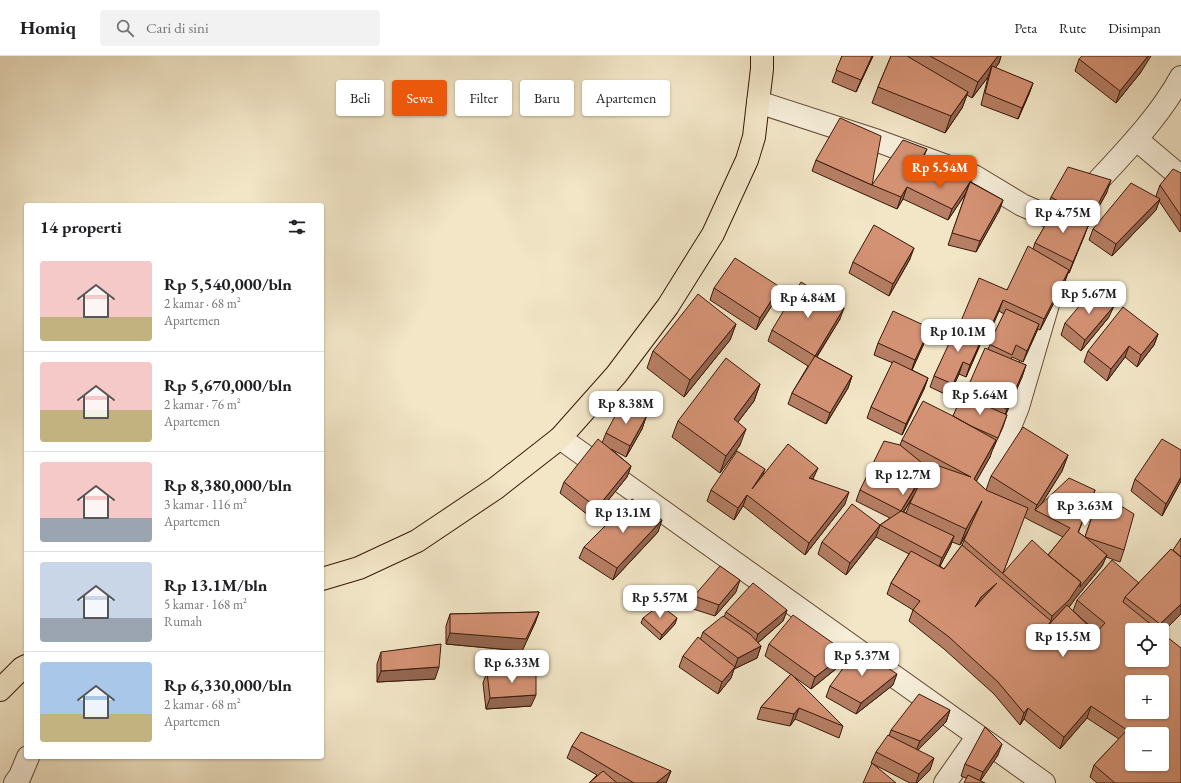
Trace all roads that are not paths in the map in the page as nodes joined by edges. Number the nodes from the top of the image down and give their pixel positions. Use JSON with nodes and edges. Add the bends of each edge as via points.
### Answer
{"nodes":[{"id":1,"x":762,"y":56,"type":"edge"},
{"id":2,"x":1181,"y":77,"type":"edge"},
{"id":3,"x":758,"y":102,"type":"junction"},
{"id":4,"x":1136,"y":139,"type":"junction"},
{"id":5,"x":1181,"y":177,"type":"edge"},
{"id":6,"x":1073,"y":227,"type":"junction"},
{"id":7,"x":1066,"y":247,"type":"edge"},
{"id":8,"x":1055,"y":282,"type":"edge"},
{"id":9,"x":560,"y":438,"type":"junction"},
{"id":10,"x":980,"y":507,"type":"edge"},
{"id":11,"x":324,"y":578,"type":"edge"},
{"id":12,"x":24,"y":667,"type":"edge"},
{"id":13,"x":0,"y":690,"type":"edge"},
{"id":14,"x":978,"y":736,"type":"junction"},
{"id":15,"x":27,"y":759,"type":"edge"},
{"id":16,"x":15,"y":783,"type":"edge"},
{"id":17,"x":945,"y":783,"type":"edge"},
{"id":18,"x":1044,"y":783,"type":"edge"}],
"edges":[{"from":1,"to":3,"type":"highway"},
{"from":2,"to":4,"type":"street","via":[[1172,93]]},
{"from":3,"to":6,"type":"street","via":[[974,176],[1022,205]]},
{"from":3,"to":9,"type":"highway","via":[[754,137],[747,160],[713,234],[664,312],[616,375]]},
{"from":4,"to":5,"type":"street"},
{"from":4,"to":6,"type":"street","via":[[1083,197]]},
{"from":6,"to":7,"type":"street"},
{"from":8,"to":10,"type":"street","via":[[1018,407],[996,456]]},
{"from":9,"to":11,"type":"highway","via":[[496,488],[417,541],[359,568]]},
{"from":9,"to":14,"type":"street"},
{"from":12,"to":13,"type":"highway"},
{"from":14,"to":17,"type":"street"},
{"from":14,"to":18,"type":"street"},
{"from":15,"to":16,"type":"street"}]}
